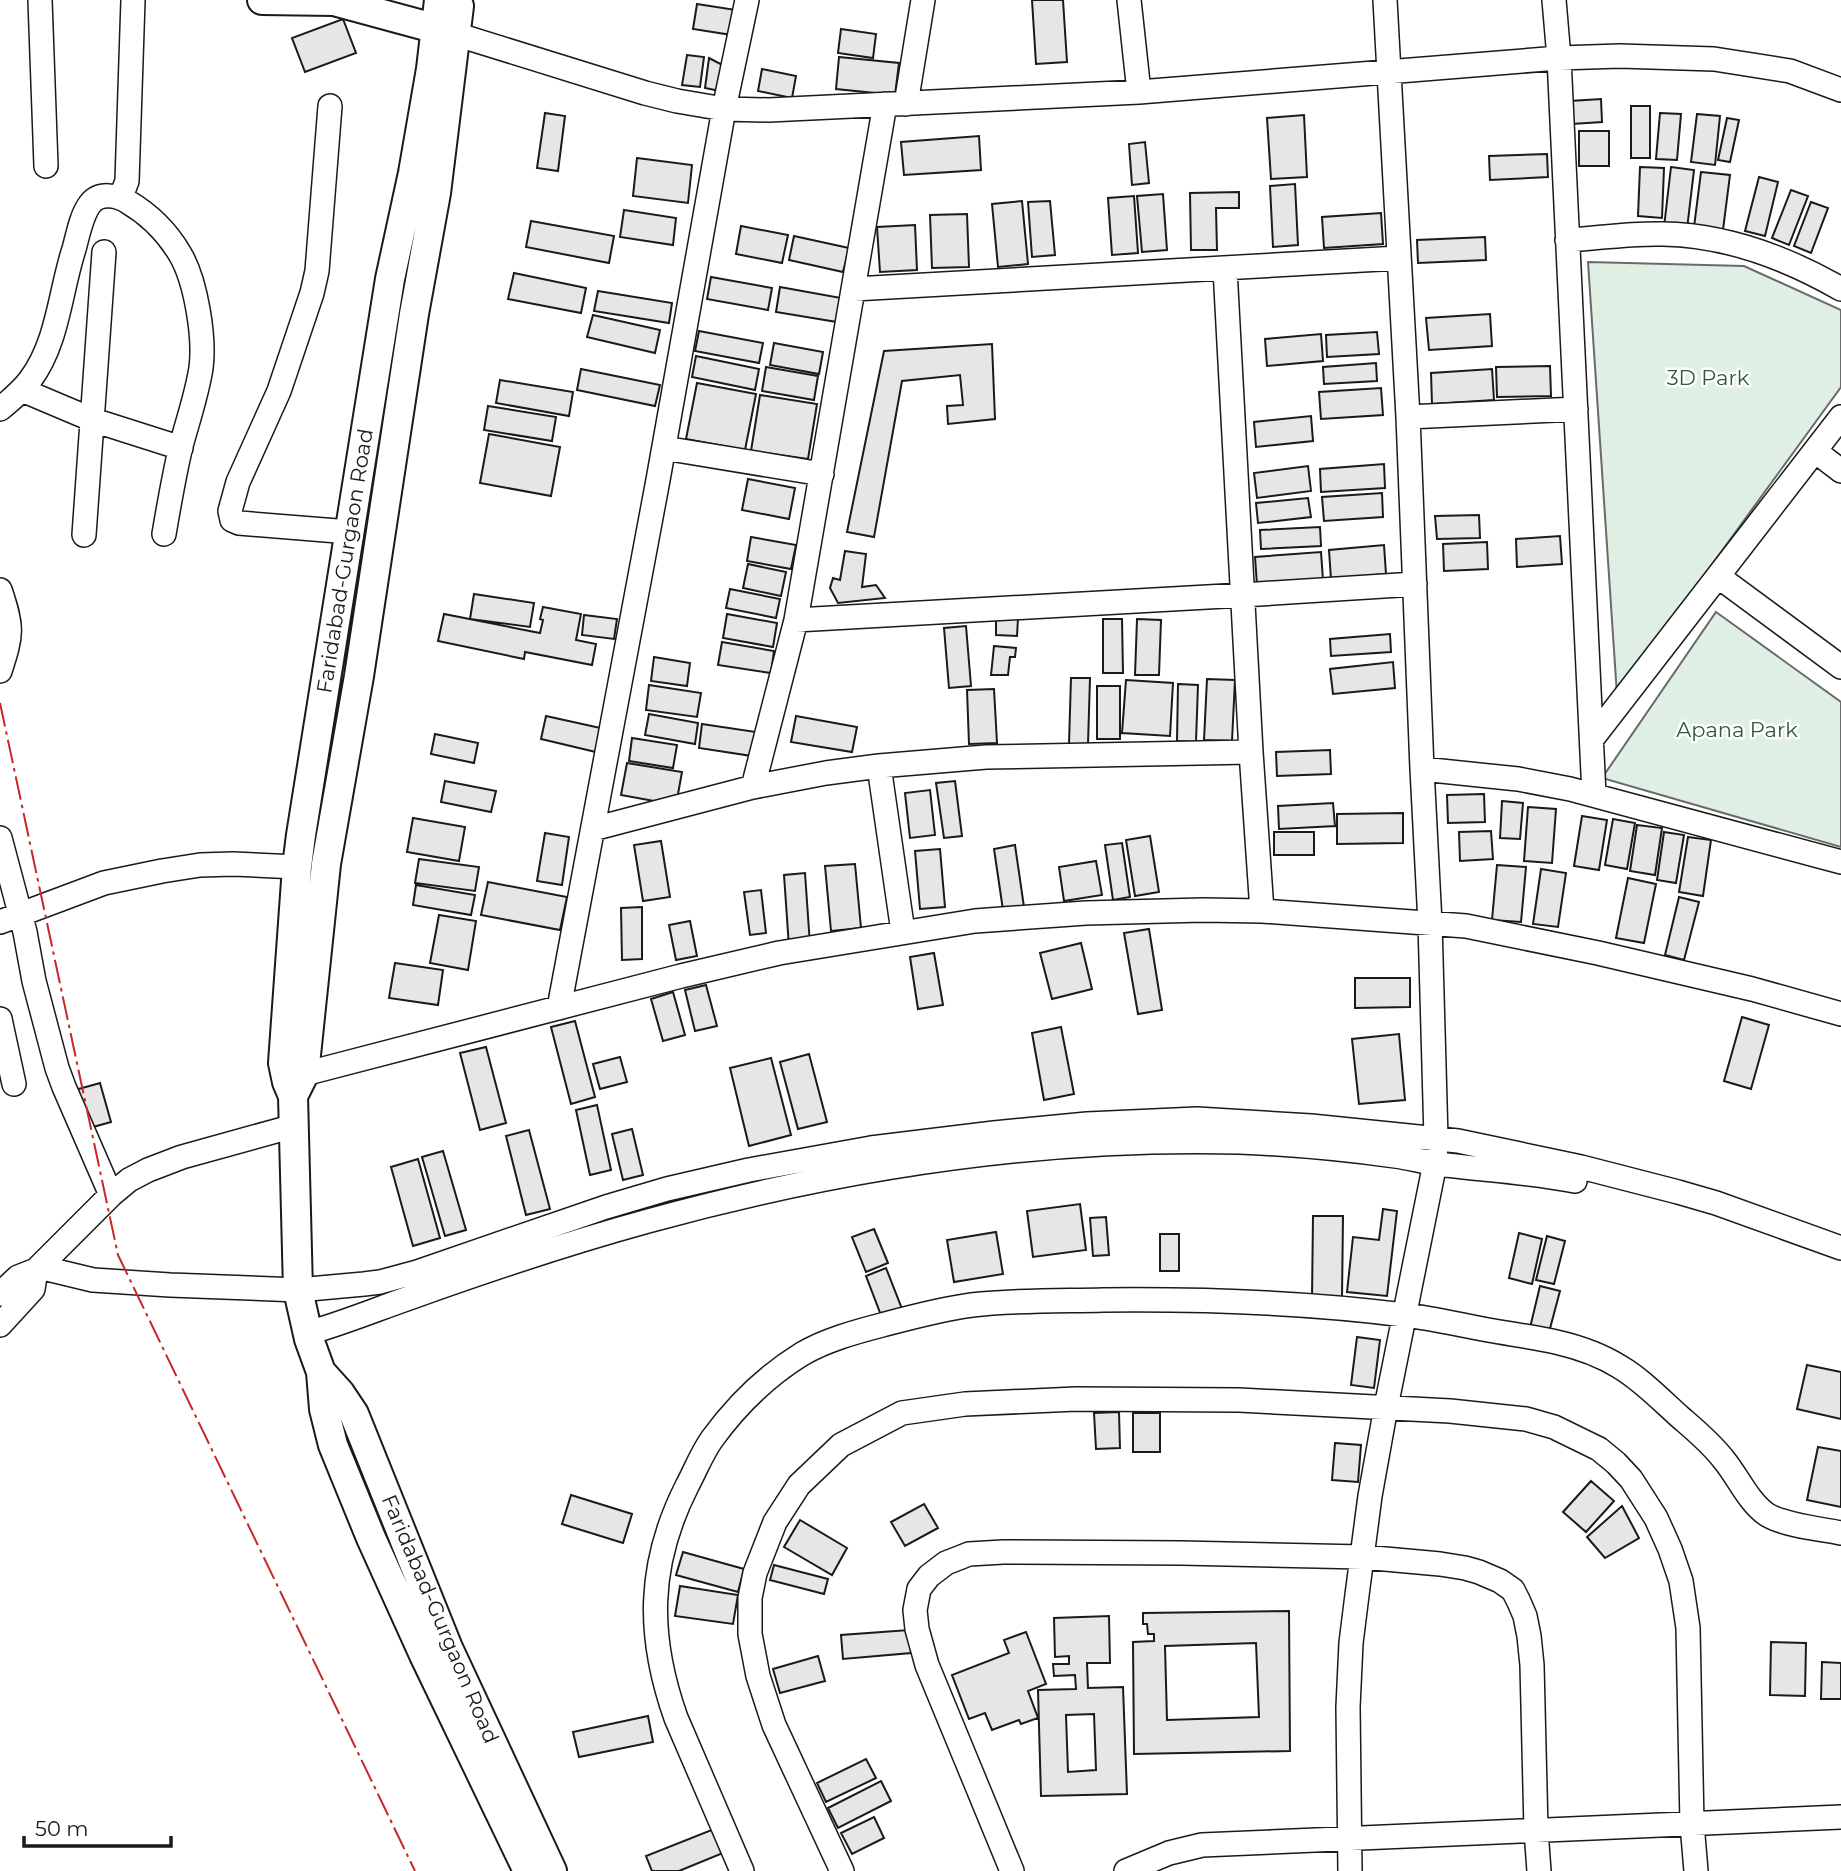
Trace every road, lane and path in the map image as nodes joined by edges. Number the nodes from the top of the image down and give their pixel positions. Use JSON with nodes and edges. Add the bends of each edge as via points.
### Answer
{"nodes":[{"id":1,"x":40,"y":0,"type":"edge"},
{"id":2,"x":133,"y":0,"type":"edge"},
{"id":3,"x":262,"y":0,"type":"edge"},
{"id":4,"x":747,"y":0,"type":"edge"},
{"id":5,"x":923,"y":0,"type":"edge"},
{"id":6,"x":1129,"y":0,"type":"edge"},
{"id":7,"x":1385,"y":0,"type":"edge"},
{"id":8,"x":1554,"y":0,"type":"edge"},
{"id":9,"x":450,"y":2,"type":"edge"},
{"id":10,"x":445,"y":31,"type":"junction"},
{"id":11,"x":1559,"y":58,"type":"junction"},
{"id":12,"x":1389,"y":72,"type":"junction"},
{"id":13,"x":1841,"y":90,"type":"edge"},
{"id":14,"x":1139,"y":92,"type":"junction"},
{"id":15,"x":895,"y":104,"type":"junction"},
{"id":16,"x":330,"y":106,"type":"dead end"},
{"id":17,"x":724,"y":109,"type":"junction"},
{"id":18,"x":46,"y":166,"type":"dead end"},
{"id":19,"x":121,"y":197,"type":"junction"},
{"id":20,"x":1567,"y":240,"type":"junction"},
{"id":21,"x":104,"y":252,"type":"dead end"},
{"id":22,"x":1399,"y":258,"type":"junction"},
{"id":23,"x":1226,"y":269,"type":"junction"},
{"id":24,"x":854,"y":289,"type":"junction"},
{"id":25,"x":1841,"y":289,"type":"edge"},
{"id":26,"x":22,"y":390,"type":"junction"},
{"id":27,"x":0,"y":409,"type":"edge"},
{"id":28,"x":1576,"y":409,"type":"junction"},
{"id":29,"x":1408,"y":417,"type":"junction"},
{"id":30,"x":1841,"y":417,"type":"edge"},
{"id":31,"x":93,"y":420,"type":"junction"},
{"id":32,"x":181,"y":448,"type":"junction"},
{"id":33,"x":664,"y":448,"type":"junction"},
{"id":34,"x":1815,"y":452,"type":"junction"},
{"id":35,"x":1841,"y":471,"type":"edge"},
{"id":36,"x":822,"y":474,"type":"junction"},
{"id":37,"x":349,"y":532,"type":"junction"},
{"id":38,"x":164,"y":534,"type":"dead end"},
{"id":39,"x":84,"y":535,"type":"dead end"},
{"id":40,"x":1719,"y":577,"type":"junction"},
{"id":41,"x":1415,"y":584,"type":"junction"},
{"id":42,"x":0,"y":590,"type":"edge"},
{"id":43,"x":1242,"y":595,"type":"junction"},
{"id":44,"x":796,"y":620,"type":"junction"},
{"id":45,"x":1841,"y":667,"type":"edge"},
{"id":46,"x":0,"y":671,"type":"edge"},
{"id":47,"x":1592,"y":738,"type":"junction"},
{"id":48,"x":1251,"y":752,"type":"junction"},
{"id":49,"x":879,"y":766,"type":"junction"},
{"id":50,"x":1422,"y":769,"type":"junction"},
{"id":51,"x":753,"y":787,"type":"junction"},
{"id":52,"x":1594,"y":795,"type":"junction"},
{"id":53,"x":593,"y":829,"type":"junction"},
{"id":54,"x":0,"y":838,"type":"edge"},
{"id":55,"x":1841,"y":862,"type":"edge"},
{"id":56,"x":297,"y":867,"type":"junction"},
{"id":57,"x":1262,"y":911,"type":"junction"},
{"id":58,"x":10,"y":917,"type":"edge"},
{"id":59,"x":1430,"y":923,"type":"junction"},
{"id":60,"x":903,"y":932,"type":"junction"},
{"id":61,"x":559,"y":1009,"type":"junction"},
{"id":62,"x":1841,"y":1014,"type":"edge"},
{"id":63,"x":0,"y":1019,"type":"edge"},
{"id":64,"x":294,"y":1082,"type":"junction"},
{"id":65,"x":14,"y":1084,"type":"dead end"},
{"id":66,"x":294,"y":1126,"type":"junction"},
{"id":67,"x":1436,"y":1138,"type":"junction"},
{"id":68,"x":1435,"y":1163,"type":"junction"},
{"id":69,"x":111,"y":1195,"type":"junction"},
{"id":70,"x":1841,"y":1248,"type":"edge"},
{"id":71,"x":1841,"y":1265,"type":"edge"},
{"id":72,"x":37,"y":1269,"type":"junction"},
{"id":73,"x":298,"y":1290,"type":"junction"},
{"id":74,"x":0,"y":1294,"type":"edge"},
{"id":75,"x":1406,"y":1315,"type":"junction"},
{"id":76,"x":0,"y":1325,"type":"edge"},
{"id":77,"x":308,"y":1333,"type":"junction"},
{"id":78,"x":321,"y":1372,"type":"junction"},
{"id":79,"x":1386,"y":1407,"type":"junction"},
{"id":80,"x":1841,"y":1533,"type":"edge"},
{"id":81,"x":1363,"y":1557,"type":"junction"},
{"id":82,"x":1841,"y":1817,"type":"edge"},
{"id":83,"x":1692,"y":1825,"type":"junction"},
{"id":84,"x":1536,"y":1830,"type":"junction"},
{"id":85,"x":1349,"y":1838,"type":"junction"},
{"id":86,"x":528,"y":1871,"type":"edge"},
{"id":87,"x":552,"y":1871,"type":"edge"},
{"id":88,"x":743,"y":1871,"type":"edge"},
{"id":89,"x":842,"y":1871,"type":"edge"},
{"id":90,"x":1012,"y":1871,"type":"edge"},
{"id":91,"x":1126,"y":1871,"type":"edge"},
{"id":92,"x":1350,"y":1871,"type":"edge"},
{"id":93,"x":1539,"y":1871,"type":"edge"},
{"id":94,"x":1696,"y":1871,"type":"edge"}],
"edges":[{"from":1,"to":18,"type":"street"},
{"from":2,"to":19,"type":"street","via":[[127,181]]},
{"from":3,"to":10,"type":"main road","via":[[334,1]]},
{"from":4,"to":17,"type":"street"},
{"from":5,"to":15,"type":"street"},
{"from":6,"to":14,"type":"street"},
{"from":7,"to":12,"type":"street"},
{"from":8,"to":11,"type":"street"},
{"from":9,"to":10,"type":"main road","name":"Faridabad-Gurgaon Road"},
{"from":10,"to":17,"type":"street","via":[[645,93]]},
{"from":10,"to":37,"type":"main road","name":"Faridabad-Gurgaon Road","via":[[430,69]]},
{"from":10,"to":64,"type":"main road","name":"Faridabad-Gurgaon Road","via":[[436,193]]},
{"from":11,"to":12,"type":"street"},
{"from":11,"to":13,"type":"street","via":[[1714,60],[1790,71]]},
{"from":11,"to":20,"type":"street"},
{"from":12,"to":14,"type":"street"},
{"from":12,"to":22,"type":"street"},
{"from":14,"to":15,"type":"street"},
{"from":15,"to":17,"type":"street"},
{"from":15,"to":24,"type":"street"},
{"from":16,"to":37,"type":"street","via":[[312,293],[230,511],[232,520],[239,523]]},
{"from":17,"to":33,"type":"street"},
{"from":19,"to":26,"type":"street","via":[[99,197],[87,209],[49,343]]},
{"from":19,"to":32,"type":"street","via":[[145,212],[170,239],[182,257],[196,301],[201,368]]},
{"from":20,"to":25,"type":"street","via":[[1662,233],[1737,243],[1812,272]]},
{"from":20,"to":28,"type":"street"},
{"from":21,"to":31,"type":"street"},
{"from":22,"to":23,"type":"street"},
{"from":22,"to":29,"type":"street"},
{"from":23,"to":24,"type":"street"},
{"from":23,"to":43,"type":"street"},
{"from":24,"to":36,"type":"street"},
{"from":26,"to":27,"type":"street"},
{"from":26,"to":31,"type":"street"},
{"from":28,"to":29,"type":"street"},
{"from":28,"to":47,"type":"street"},
{"from":29,"to":41,"type":"street"},
{"from":30,"to":34,"type":"street"},
{"from":31,"to":32,"type":"street"},
{"from":31,"to":39,"type":"street"},
{"from":32,"to":38,"type":"street"},
{"from":33,"to":36,"type":"street"},
{"from":33,"to":53,"type":"street"},
{"from":34,"to":35,"type":"street"},
{"from":34,"to":40,"type":"street"},
{"from":36,"to":44,"type":"street"},
{"from":37,"to":56,"type":"main road","name":"Faridabad-Gurgaon Road"},
{"from":40,"to":45,"type":"street"},
{"from":40,"to":47,"type":"street"},
{"from":41,"to":43,"type":"street"},
{"from":41,"to":50,"type":"street"},
{"from":42,"to":46,"type":"street","via":[[10,635]]},
{"from":43,"to":44,"type":"street"},
{"from":43,"to":48,"type":"street"},
{"from":44,"to":51,"type":"street"},
{"from":47,"to":52,"type":"street"},
{"from":48,"to":49,"type":"street","via":[[986,757]]},
{"from":48,"to":57,"type":"street"},
{"from":49,"to":51,"type":"street"},
{"from":49,"to":60,"type":"street"},
{"from":50,"to":52,"type":"street","via":[[1518,779]]},
{"from":50,"to":59,"type":"street"},
{"from":51,"to":53,"type":"street"},
{"from":52,"to":55,"type":"street"},
{"from":53,"to":61,"type":"street"},
{"from":54,"to":58,"type":"street","via":[[12,890]]},
{"from":56,"to":58,"type":"street","via":[[233,864],[162,871],[104,883]]},
{"from":56,"to":64,"type":"main road","name":"Faridabad-Gurgaon Road","via":[[284,1045],[284,1063]]},
{"from":57,"to":59,"type":"street"},
{"from":57,"to":60,"type":"street","via":[[1086,913],[975,921]]},
{"from":58,"to":69,"type":"street","via":[[34,981],[57,1068]]},
{"from":59,"to":62,"type":"street","via":[[1598,953]]},
{"from":59,"to":67,"type":"street"},
{"from":60,"to":61,"type":"street","via":[[779,953]]},
{"from":61,"to":64,"type":"street"},
{"from":63,"to":65,"type":"street"},
{"from":64,"to":66,"type":"main road","name":"Faridabad-Gurgaon Road"},
{"from":66,"to":69,"type":"street","via":[[182,1157],[148,1170]]},
{"from":66,"to":73,"type":"main road","name":"Faridabad-Gurgaon Road"},
{"from":67,"to":68,"type":"street"},
{"from":67,"to":70,"type":"street","via":[[1678,1192]]},
{"from":67,"to":73,"type":"street","via":[[1197,1119],[1060,1126],[871,1148],[667,1189],[380,1282]]},
{"from":68,"to":71,"type":"street","via":[[1554,1177],[1604,1188],[1732,1222]]},
{"from":68,"to":75,"type":"street"},
{"from":68,"to":77,"type":"street","via":[[1241,1142],[1144,1142],[987,1153],[809,1183],[648,1221]]},
{"from":69,"to":72,"type":"street"},
{"from":72,"to":73,"type":"street","via":[[115,1282]]},
{"from":72,"to":74,"type":"street","via":[[18,1277]]},
{"from":72,"to":76,"type":"street","via":[[33,1289]]},
{"from":73,"to":77,"type":"main road","name":"Faridabad-Gurgaon Road"},
{"from":75,"to":79,"type":"street"},
{"from":75,"to":80,"type":"street","via":[[1557,1342],[1622,1368],[1714,1448],[1763,1512]]},
{"from":75,"to":88,"type":"street","via":[[1274,1302],[975,1304],[856,1332],[804,1353],[775,1373],[743,1401],[711,1440],[669,1525],[655,1594],[656,1636],[667,1693]]},
{"from":77,"to":78,"type":"main road","name":"Faridabad-Gurgaon Road"},
{"from":78,"to":86,"type":"main road","name":"Faridabad-Gurgaon Road","via":[[333,1445],[362,1515]]},
{"from":78,"to":87,"type":"main road","name":"Faridabad-Gurgaon Road","via":[[354,1414],[448,1648]]},
{"from":79,"to":81,"type":"street"},
{"from":79,"to":83,"type":"street","via":[[1526,1419],[1554,1427],[1599,1449],[1631,1479],[1661,1528],[1681,1581],[1688,1628]]},
{"from":79,"to":89,"type":"street","via":[[1239,1400],[965,1404],[902,1413],[841,1445],[799,1485],[775,1522],[755,1573],[750,1634],[766,1706]]},
{"from":81,"to":84,"type":"street","via":[[1465,1568],[1513,1590],[1525,1616],[1532,1665]]},
{"from":81,"to":85,"type":"street","via":[[1351,1643]]},
{"from":81,"to":90,"type":"street","via":[[1003,1552],[969,1554],[929,1576],[919,1589],[915,1610],[927,1665]]},
{"from":82,"to":83,"type":"street"},
{"from":83,"to":84,"type":"street"},
{"from":83,"to":94,"type":"street"},
{"from":84,"to":85,"type":"street"},
{"from":84,"to":93,"type":"street"},
{"from":85,"to":91,"type":"street","via":[[1202,1845]]},
{"from":85,"to":92,"type":"street"}]}
